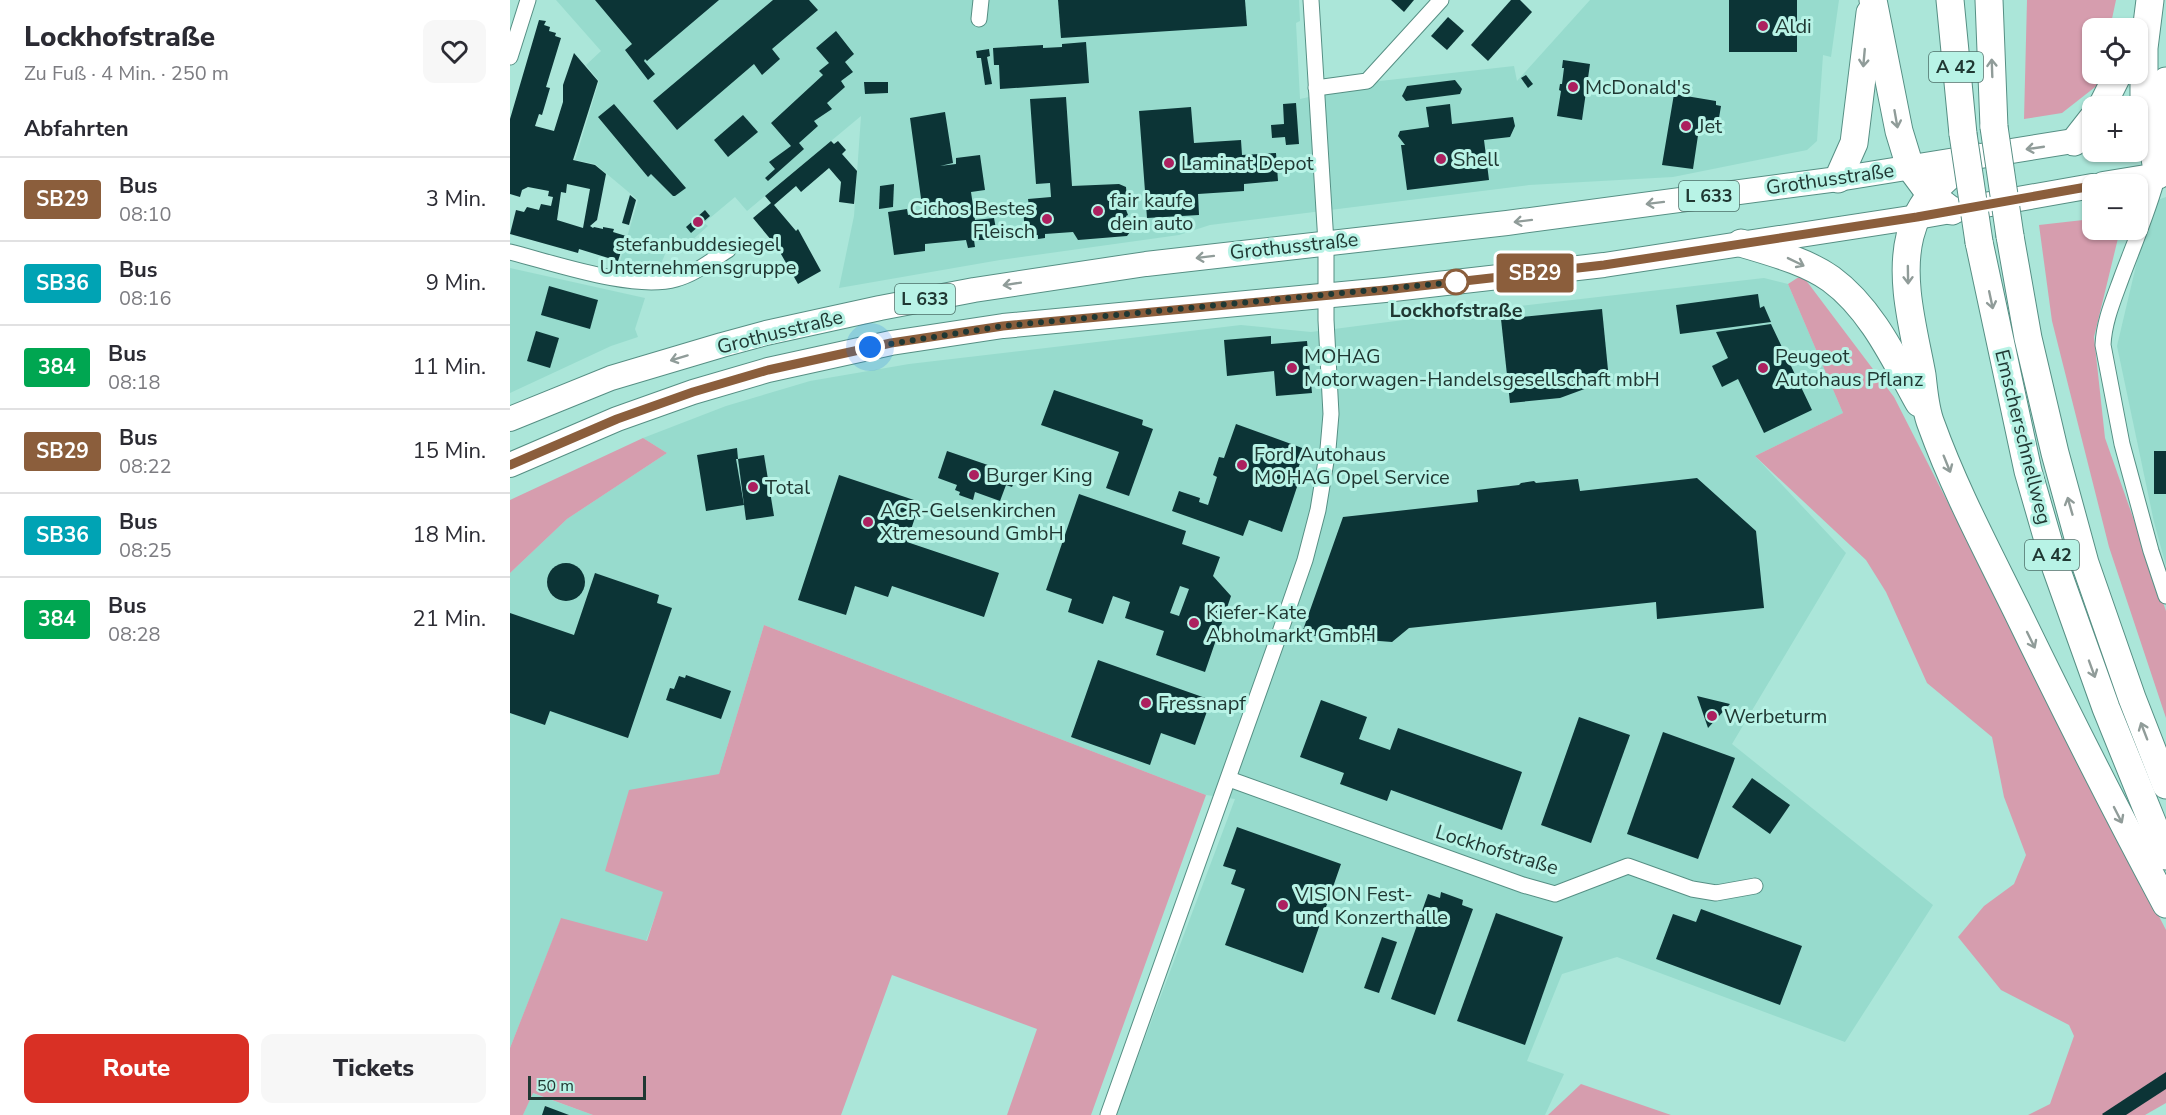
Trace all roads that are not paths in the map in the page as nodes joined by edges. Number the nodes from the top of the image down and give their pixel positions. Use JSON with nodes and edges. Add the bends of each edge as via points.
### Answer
{"nodes":[{"id":1,"x":528,"y":0,"type":"edge"},
{"id":2,"x":981,"y":0,"type":"edge"},
{"id":3,"x":1311,"y":0,"type":"edge"},
{"id":4,"x":1441,"y":0,"type":"edge"},
{"id":5,"x":1873,"y":0,"type":"edge"},
{"id":6,"x":1950,"y":0,"type":"edge"},
{"id":7,"x":1989,"y":0,"type":"edge"},
{"id":8,"x":2136,"y":0,"type":"edge"},
{"id":9,"x":2150,"y":0,"type":"edge"},
{"id":10,"x":2132,"y":18,"type":"edge"},
{"id":11,"x":979,"y":20,"type":"dead end"},
{"id":12,"x":510,"y":57,"type":"edge"},
{"id":13,"x":2166,"y":81,"type":"edge"},
{"id":14,"x":1316,"y":88,"type":"junction"},
{"id":15,"x":2150,"y":126,"type":"edge"},
{"id":16,"x":2082,"y":140,"type":"edge"},
{"id":17,"x":1968,"y":145,"type":"junction"},
{"id":18,"x":1910,"y":167,"type":"junction"},
{"id":19,"x":2158,"y":175,"type":"junction"},
{"id":20,"x":2148,"y":177,"type":"edge"},
{"id":21,"x":1838,"y":179,"type":"junction"},
{"id":22,"x":2082,"y":190,"type":"edge"},
{"id":23,"x":1930,"y":194,"type":"junction"},
{"id":24,"x":1952,"y":211,"type":"junction"},
{"id":25,"x":2148,"y":211,"type":"edge"},
{"id":26,"x":1917,"y":217,"type":"junction"},
{"id":27,"x":2134,"y":240,"type":"edge"},
{"id":28,"x":1326,"y":243,"type":"junction"},
{"id":29,"x":1740,"y":243,"type":"junction"},
{"id":30,"x":728,"y":249,"type":"dead end"},
{"id":31,"x":510,"y":252,"type":"edge"},
{"id":32,"x":1326,"y":295,"type":"junction"},
{"id":33,"x":510,"y":419,"type":"edge"},
{"id":34,"x":1930,"y":421,"type":"junction"},
{"id":35,"x":510,"y":465,"type":"edge"},
{"id":36,"x":2166,"y":596,"type":"edge"},
{"id":37,"x":1229,"y":779,"type":"junction"},
{"id":38,"x":2166,"y":785,"type":"edge"},
{"id":39,"x":2166,"y":856,"type":"edge"},
{"id":40,"x":1755,"y":886,"type":"dead end"},
{"id":41,"x":2166,"y":904,"type":"edge"},
{"id":42,"x":1108,"y":1115,"type":"edge"}],
"edges":[{"from":1,"to":12,"type":"street"},
{"from":2,"to":11,"type":"street"},
{"from":3,"to":14,"type":"street"},
{"from":4,"to":14,"type":"street","via":[[1367,81]]},
{"from":5,"to":18,"type":"highway","one_way":true},
{"from":5,"to":21,"type":"highway","one_way":true,"via":[[1854,143]]},
{"from":6,"to":17,"type":"highway","name":"Emscherschnellweg","number":"A 42"},
{"from":38,"to":7,"type":"highway","name":"Emscherschnellweg","number":"A 42","one_way":true,"bridge":true,"via":[[2082,552],[2028,338],[1994,127]]},
{"from":8,"to":10,"type":"highway"},
{"from":9,"to":15,"type":"highway","via":[[2144,48]]},
{"from":13,"to":15,"type":"highway"},
{"from":14,"to":28,"type":"street"},
{"from":15,"to":19,"type":"highway"},
{"from":16,"to":17,"type":"main road","name":"Grothusstraße","number":"L 633","one_way":true},
{"from":17,"to":18,"type":"main road","name":"Grothusstraße","number":"L 633"},
{"from":17,"to":23,"type":"highway"},
{"from":17,"to":39,"type":"highway","name":"Emscherschnellweg","number":"A 42","one_way":true,"bridge":true,"via":[[1979,242],[2020,437],[2056,568],[2106,708]]},
{"from":18,"to":21,"type":"main road","name":"Grothusstraße","number":"L 633"},
{"from":18,"to":23,"type":"highway"},
{"from":19,"to":20,"type":"main road","name":"Grothusstraße","number":"L 633"},
{"from":19,"to":25,"type":"street"},
{"from":21,"to":28,"type":"main road","name":"Grothusstraße","number":"L 633","one_way":true},
{"from":22,"to":24,"type":"main road","name":"Grothusstraße","number":"L 633"},
{"from":23,"to":24,"type":"highway"},
{"from":23,"to":26,"type":"highway"},
{"from":24,"to":26,"type":"main road","name":"Grothusstraße","number":"L 633"},
{"from":26,"to":29,"type":"main road","name":"Grothusstraße","number":"L 633"},
{"from":26,"to":34,"type":"highway","one_way":true,"via":[[1910,236],[1907,274]]},
{"from":27,"to":36,"type":"street","via":[[2103,331],[2103,345],[2122,444]]},
{"from":28,"to":32,"type":"street"},
{"from":28,"to":33,"type":"main road","name":"Grothusstraße","number":"L 633","one_way":true,"via":[[1146,264],[880,308],[766,333],[610,378]]},
{"from":29,"to":32,"type":"main road","name":"Grothusstraße","number":"L 633","via":[[1604,265]]},
{"from":29,"to":34,"type":"highway","one_way":true,"via":[[1785,257],[1830,279],[1846,292],[1883,338]]},
{"from":30,"to":31,"type":"street","via":[[676,280],[654,282],[625,281]]},
{"from":32,"to":35,"type":"main road","name":"Grothusstraße","number":"L 633","via":[[1003,326],[891,343],[768,370],[693,392],[617,419]]},
{"from":32,"to":37,"type":"street","via":[[1331,414],[1318,510],[1305,561]]},
{"from":34,"to":41,"type":"highway","one_way":true,"via":[[1962,499]]},
{"from":37,"to":40,"type":"street","name":"Lockhofstraße","via":[[1555,894],[1628,866],[1692,889],[1716,893]]},
{"from":37,"to":42,"type":"street"}]}
